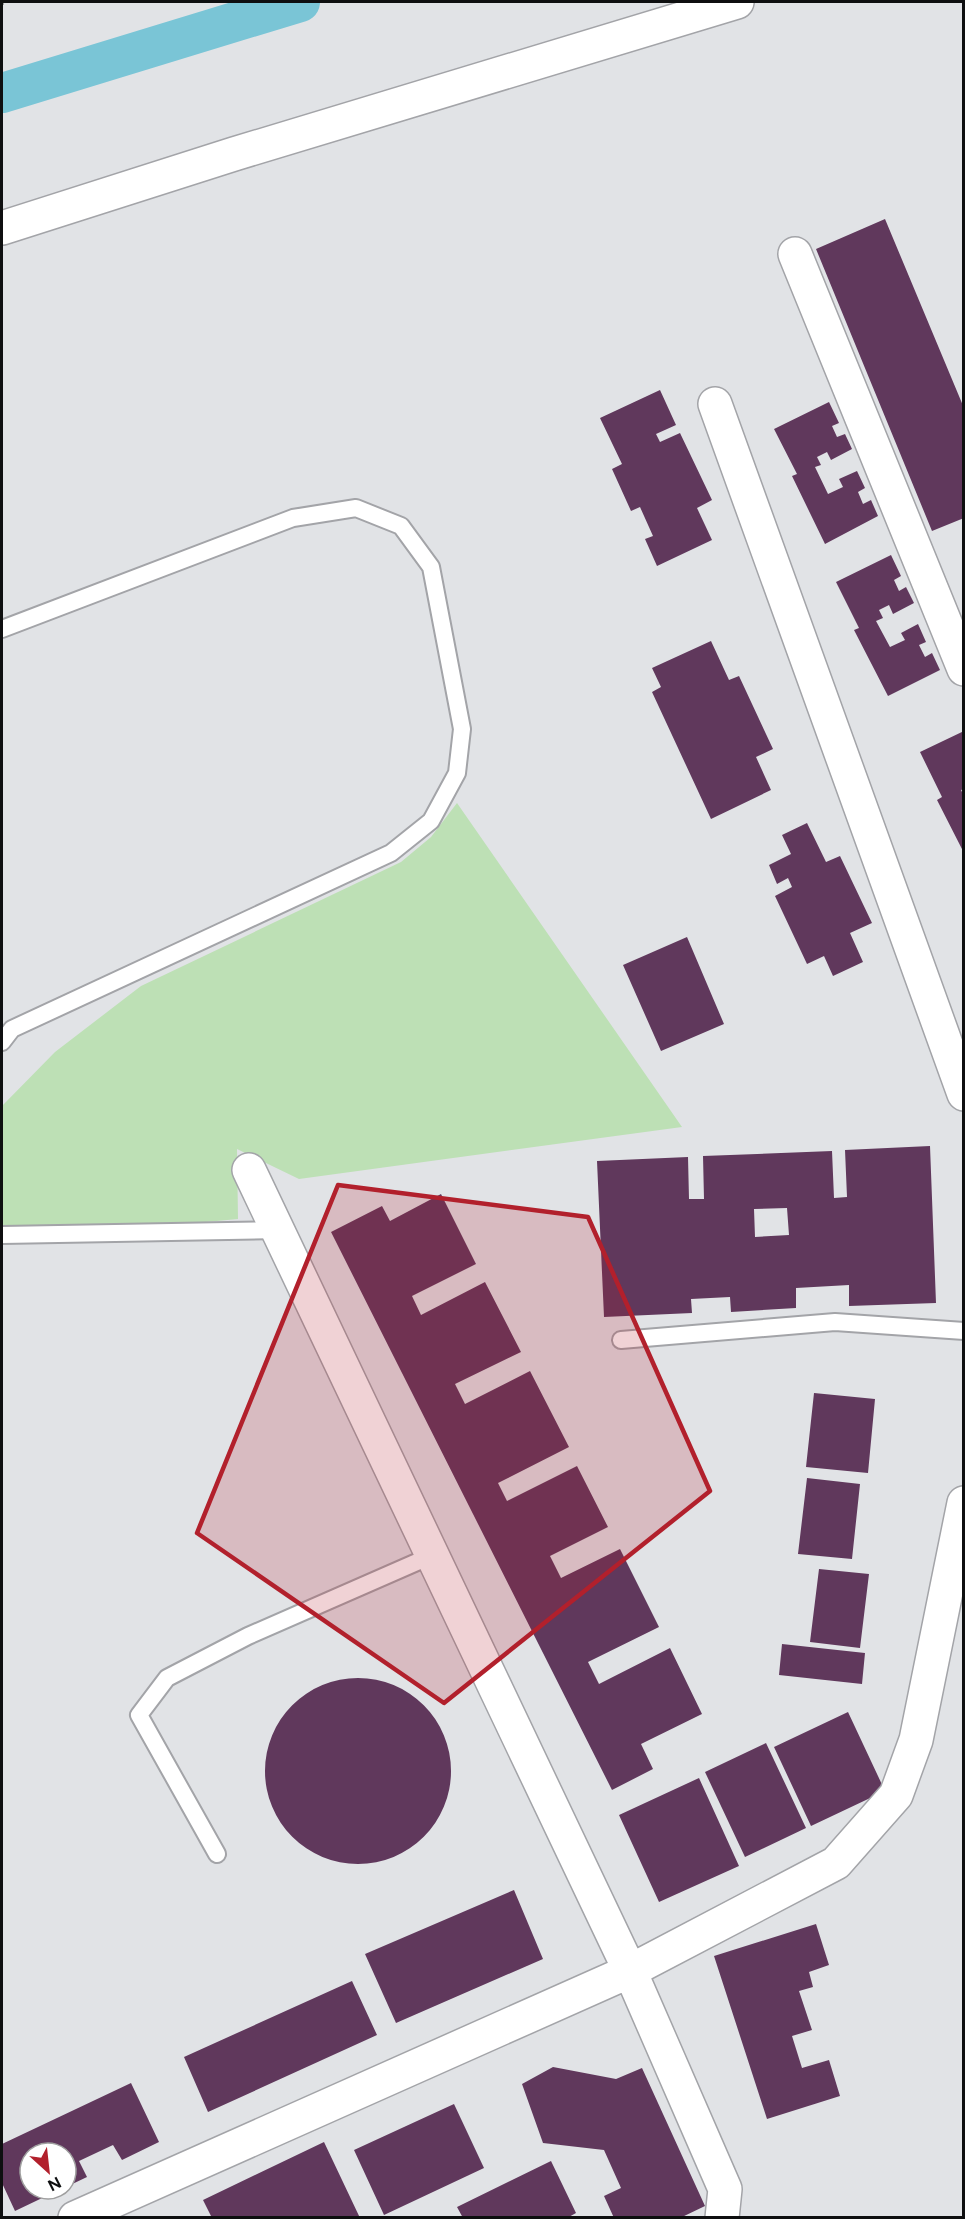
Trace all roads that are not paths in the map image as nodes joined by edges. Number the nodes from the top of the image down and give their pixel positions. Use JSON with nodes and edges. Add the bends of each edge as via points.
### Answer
{"nodes":[{"id":1,"x":737,"y":2,"type":"edge"},
{"id":2,"x":2,"y":228,"type":"edge"},
{"id":3,"x":795,"y":254,"type":"dead end"},
{"id":4,"x":715,"y":404,"type":"dead end"},
{"id":5,"x":2,"y":629,"type":"edge"},
{"id":6,"x":963,"y":669,"type":"edge"},
{"id":7,"x":2,"y":1042,"type":"edge"},
{"id":8,"x":963,"y":1094,"type":"edge"},
{"id":9,"x":249,"y":1170,"type":"dead end"},
{"id":10,"x":278,"y":1230,"type":"junction"},
{"id":11,"x":2,"y":1235,"type":"edge"},
{"id":12,"x":963,"y":1331,"type":"edge"},
{"id":13,"x":621,"y":1340,"type":"dead end"},
{"id":14,"x":963,"y":1503,"type":"edge"},
{"id":15,"x":433,"y":1555,"type":"junction"},
{"id":16,"x":217,"y":1854,"type":"dead end"},
{"id":17,"x":630,"y":1971,"type":"junction"},
{"id":18,"x":75,"y":2217,"type":"edge"},
{"id":19,"x":722,"y":2217,"type":"edge"}],
"edges":[{"from":1,"to":2,"type":"street"},
{"from":3,"to":6,"type":"street"},
{"from":4,"to":8,"type":"street"},
{"from":5,"to":7,"type":"lane","via":[[293,519],[356,508],[401,526],[431,567],[462,729],[458,773],[431,821],[391,853],[12,1029]]},
{"from":9,"to":10,"type":"street"},
{"from":10,"to":11,"type":"lane"},
{"from":10,"to":15,"type":"street"},
{"from":12,"to":13,"type":"lane","via":[[835,1322]]},
{"from":14,"to":17,"type":"street","via":[[916,1740],[896,1795],[836,1863]]},
{"from":15,"to":16,"type":"lane","via":[[249,1636],[167,1678],[139,1715]]},
{"from":15,"to":17,"type":"street"},
{"from":17,"to":18,"type":"street"},
{"from":17,"to":19,"type":"street","via":[[725,2189]]}]}
